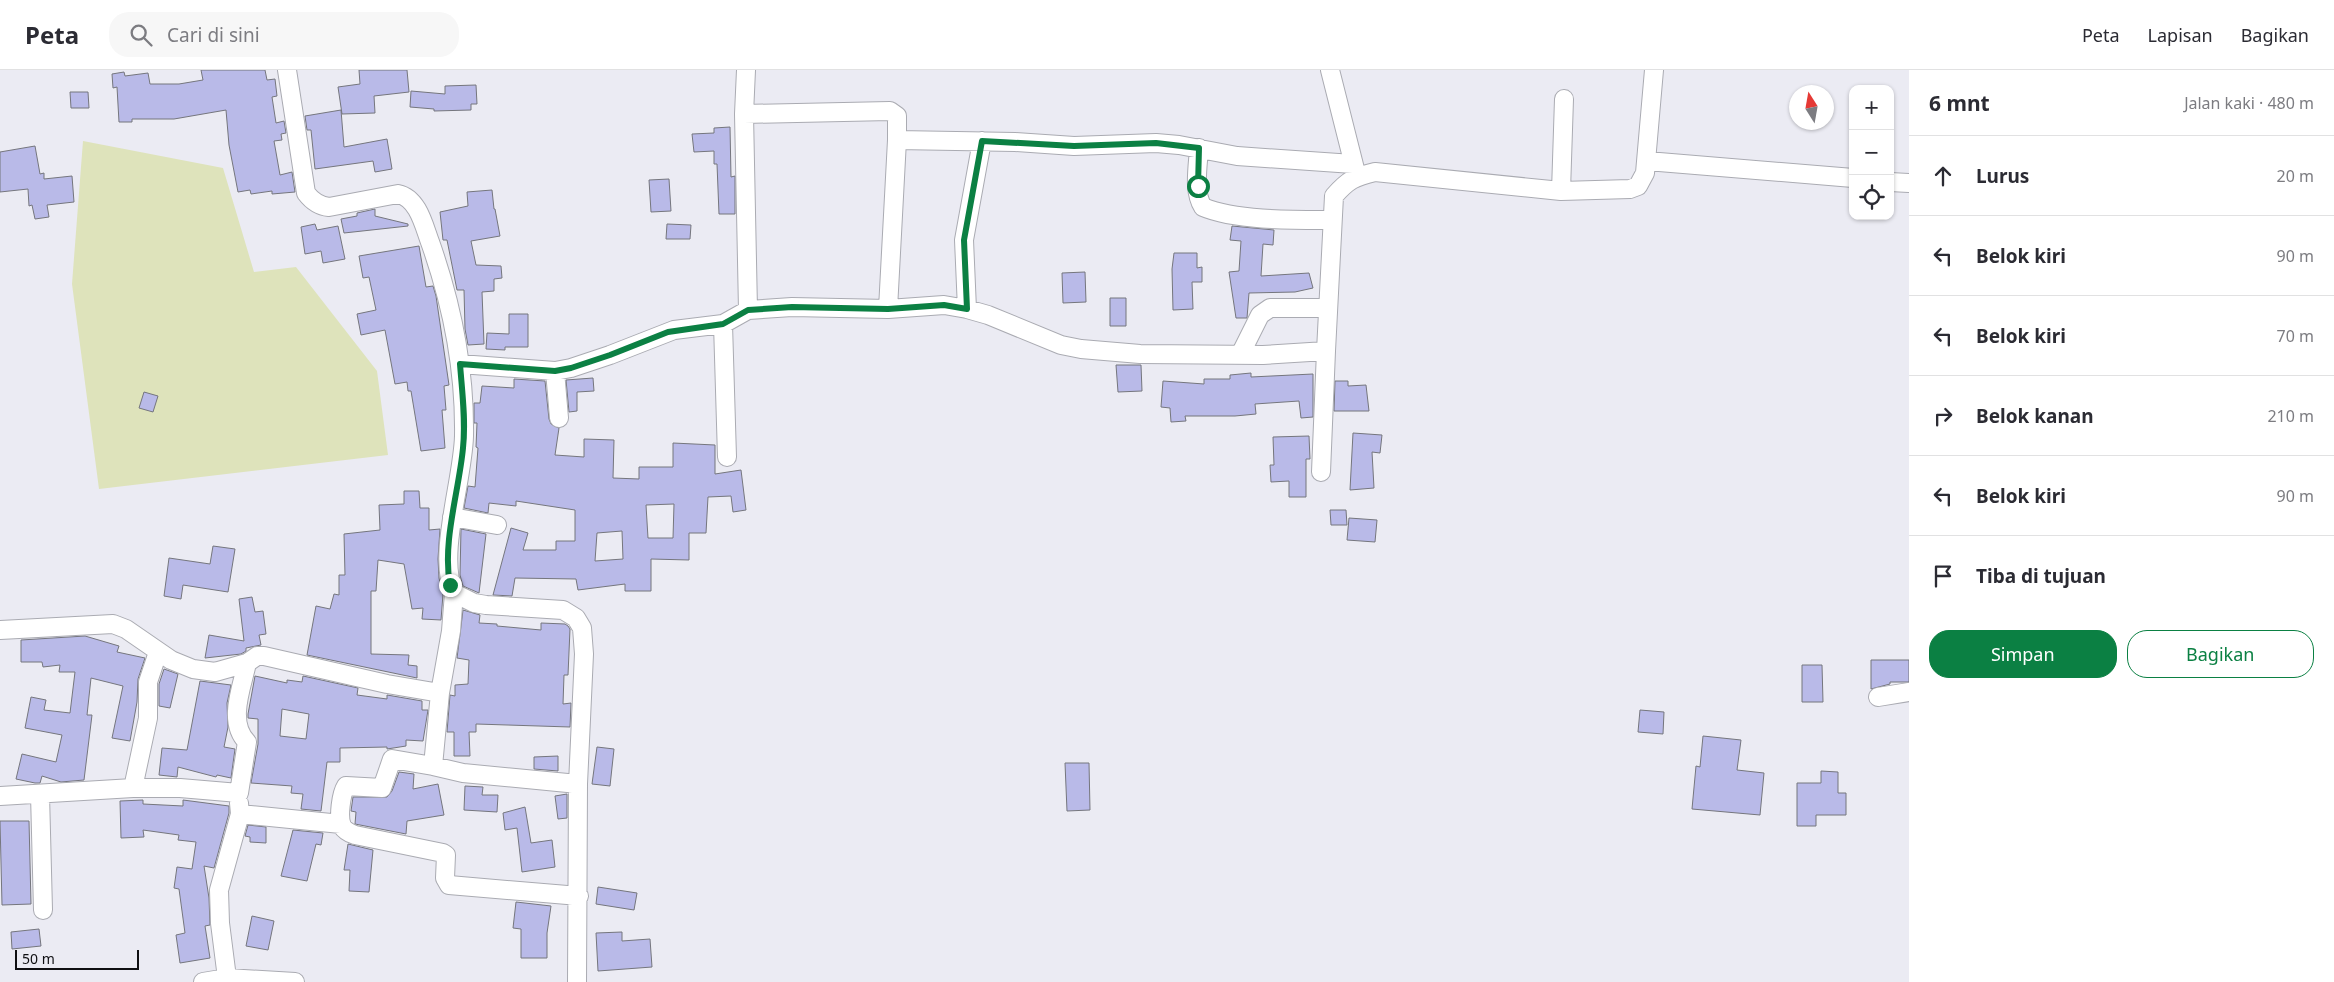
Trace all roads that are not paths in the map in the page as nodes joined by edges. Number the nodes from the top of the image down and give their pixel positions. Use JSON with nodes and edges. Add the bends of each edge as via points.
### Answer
{"nodes":[{"id":1,"x":287,"y":70,"type":"edge"},
{"id":2,"x":746,"y":70,"type":"edge"},
{"id":3,"x":1330,"y":70,"type":"edge"},
{"id":4,"x":1654,"y":70,"type":"edge"},
{"id":5,"x":1564,"y":99,"type":"dead end"},
{"id":6,"x":744,"y":114,"type":"junction"},
{"id":7,"x":897,"y":140,"type":"junction"},
{"id":8,"x":982,"y":141,"type":"junction"},
{"id":9,"x":1199,"y":148,"type":"junction"},
{"id":10,"x":1647,"y":161,"type":"junction"},
{"id":11,"x":1355,"y":170,"type":"junction"},
{"id":12,"x":1849,"y":178,"type":"edge"},
{"id":13,"x":1894,"y":182,"type":"edge"},
{"id":14,"x":1909,"y":183,"type":"edge"},
{"id":15,"x":1561,"y":191,"type":"junction"},
{"id":16,"x":1332,"y":220,"type":"junction"},
{"id":17,"x":1328,"y":308,"type":"junction"},
{"id":18,"x":888,"y":309,"type":"junction"},
{"id":19,"x":967,"y":309,"type":"junction"},
{"id":20,"x":748,"y":310,"type":"junction"},
{"id":21,"x":723,"y":324,"type":"junction"},
{"id":22,"x":1326,"y":351,"type":"junction"},
{"id":23,"x":1240,"y":355,"type":"junction"},
{"id":24,"x":460,"y":364,"type":"junction"},
{"id":25,"x":555,"y":371,"type":"junction"},
{"id":26,"x":560,"y":418,"type":"dead end"},
{"id":27,"x":727,"y":457,"type":"dead end"},
{"id":28,"x":1321,"y":472,"type":"dead end"},
{"id":29,"x":452,"y":517,"type":"junction"},
{"id":30,"x":497,"y":525,"type":"dead end"},
{"id":31,"x":454,"y":593,"type":"junction"},
{"id":32,"x":0,"y":630,"type":"edge"},
{"id":33,"x":158,"y":652,"type":"junction"},
{"id":34,"x":247,"y":663,"type":"junction"},
{"id":35,"x":1909,"y":692,"type":"edge"},
{"id":36,"x":440,"y":693,"type":"junction"},
{"id":37,"x":1878,"y":697,"type":"dead end"},
{"id":38,"x":433,"y":766,"type":"junction"},
{"id":39,"x":578,"y":784,"type":"junction"},
{"id":40,"x":133,"y":788,"type":"junction"},
{"id":41,"x":239,"y":793,"type":"junction"},
{"id":42,"x":40,"y":794,"type":"junction"},
{"id":43,"x":0,"y":796,"type":"edge"},
{"id":44,"x":240,"y":814,"type":"junction"},
{"id":45,"x":342,"y":824,"type":"junction"},
{"id":46,"x":579,"y":896,"type":"junction"},
{"id":47,"x":43,"y":910,"type":"dead end"},
{"id":48,"x":228,"y":978,"type":"junction"},
{"id":49,"x":203,"y":982,"type":"edge"},
{"id":50,"x":295,"y":982,"type":"edge"},
{"id":51,"x":577,"y":982,"type":"edge"}],
"edges":[{"from":1,"to":24,"type":"street","via":[[306,193],[322,207],[398,194],[410,200],[424,226],[444,281]]},
{"from":2,"to":6,"type":"street"},
{"from":3,"to":11,"type":"street"},
{"from":4,"to":10,"type":"street"},
{"from":5,"to":15,"type":"street"},
{"from":6,"to":7,"type":"street","via":[[890,111],[897,116]]},
{"from":6,"to":20,"type":"street"},
{"from":7,"to":8,"type":"street"},
{"from":7,"to":18,"type":"street"},
{"from":8,"to":9,"type":"street","via":[[1074,146],[1156,143]]},
{"from":8,"to":19,"type":"street","via":[[964,240]]},
{"from":9,"to":11,"type":"street","via":[[1237,156]]},
{"from":9,"to":16,"type":"street","via":[[1199,202],[1203,207],[1256,217]]},
{"from":10,"to":12,"type":"street"},
{"from":10,"to":15,"type":"street","via":[[1642,180],[1630,189]]},
{"from":11,"to":15,"type":"street"},
{"from":11,"to":16,"type":"street","via":[[1334,196]]},
{"from":13,"to":14,"type":"street"},
{"from":16,"to":17,"type":"street"},
{"from":17,"to":22,"type":"street"},
{"from":17,"to":23,"type":"street","via":[[1264,310]]},
{"from":18,"to":19,"type":"street","via":[[944,305]]},
{"from":18,"to":20,"type":"street","via":[[792,307]]},
{"from":19,"to":23,"type":"street","via":[[1044,339],[1081,349],[1140,354]]},
{"from":20,"to":21,"type":"street"},
{"from":21,"to":25,"type":"street","via":[[674,330],[610,355]]},
{"from":21,"to":27,"type":"street"},
{"from":22,"to":23,"type":"street"},
{"from":22,"to":28,"type":"street"},
{"from":24,"to":25,"type":"street"},
{"from":24,"to":29,"type":"street","via":[[464,434]]},
{"from":25,"to":26,"type":"street"},
{"from":29,"to":30,"type":"street"},
{"from":29,"to":31,"type":"street","via":[[448,569]]},
{"from":31,"to":36,"type":"street"},
{"from":31,"to":39,"type":"street","via":[[474,603],[563,610],[576,618],[582,628],[584,654]]},
{"from":32,"to":33,"type":"street","via":[[113,624],[126,629]]},
{"from":33,"to":34,"type":"street","via":[[187,667],[215,672]]},
{"from":33,"to":40,"type":"street","via":[[148,682],[148,718]]},
{"from":34,"to":36,"type":"street","via":[[257,656],[264,656]]},
{"from":34,"to":41,"type":"street","via":[[236,718],[239,732],[247,742]]},
{"from":35,"to":37,"type":"street"},
{"from":36,"to":38,"type":"street"},
{"from":38,"to":39,"type":"street"},
{"from":38,"to":45,"type":"street","via":[[392,760],[382,788],[346,786]]},
{"from":39,"to":46,"type":"street"},
{"from":40,"to":41,"type":"street"},
{"from":40,"to":42,"type":"street"},
{"from":41,"to":44,"type":"street"},
{"from":42,"to":43,"type":"street"},
{"from":42,"to":47,"type":"street"},
{"from":44,"to":45,"type":"street"},
{"from":44,"to":48,"type":"street","via":[[219,890]]},
{"from":45,"to":46,"type":"street","via":[[346,831],[355,835],[443,852],[446,855],[444,878],[449,885]]},
{"from":46,"to":51,"type":"street"},
{"from":48,"to":49,"type":"street"},
{"from":48,"to":50,"type":"street"}]}
